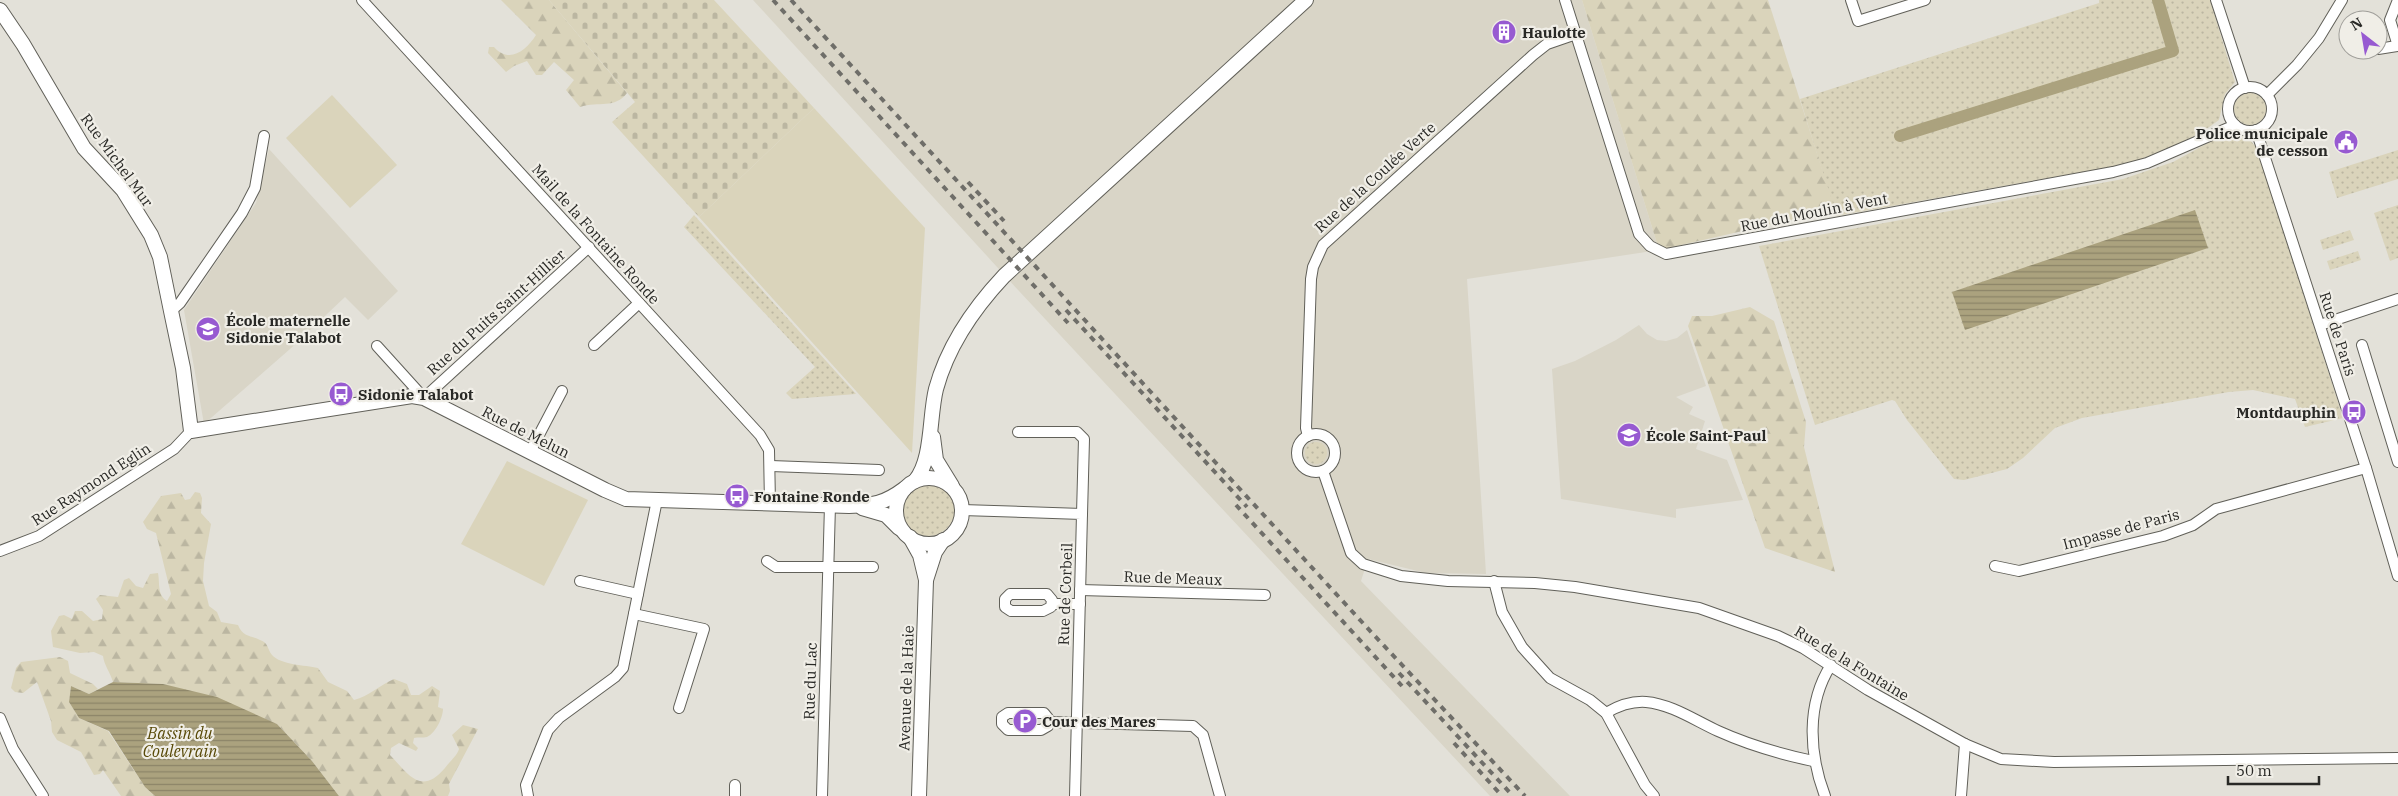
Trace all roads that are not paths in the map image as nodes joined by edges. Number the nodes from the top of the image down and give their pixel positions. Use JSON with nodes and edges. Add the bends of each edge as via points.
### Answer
{"nodes":[{"id":1,"x":362,"y":0,"type":"edge"},
{"id":2,"x":1306,"y":0,"type":"edge"},
{"id":3,"x":1566,"y":0,"type":"edge"},
{"id":4,"x":1852,"y":0,"type":"edge"},
{"id":5,"x":1925,"y":0,"type":"edge"},
{"id":6,"x":2216,"y":0,"type":"edge"},
{"id":7,"x":2342,"y":0,"type":"edge"},
{"id":8,"x":2398,"y":0,"type":"edge"},
{"id":9,"x":0,"y":10,"type":"edge"},
{"id":10,"x":1576,"y":34,"type":"junction"},
{"id":11,"x":2398,"y":46,"type":"edge"},
{"id":12,"x":2244,"y":88,"type":"junction"},
{"id":13,"x":2267,"y":95,"type":"junction"},
{"id":14,"x":2236,"y":125,"type":"junction"},
{"id":15,"x":2256,"y":130,"type":"junction"},
{"id":16,"x":264,"y":136,"type":"dead end"},
{"id":17,"x":589,"y":247,"type":"junction"},
{"id":18,"x":2398,"y":299,"type":"edge"},
{"id":19,"x":639,"y":303,"type":"junction"},
{"id":20,"x":171,"y":311,"type":"junction"},
{"id":21,"x":2320,"y":325,"type":"junction"},
{"id":22,"x":594,"y":345,"type":"dead end"},
{"id":23,"x":2362,"y":345,"type":"dead end"},
{"id":24,"x":377,"y":346,"type":"dead end"},
{"id":25,"x":936,"y":389,"type":"junction"},
{"id":26,"x":562,"y":391,"type":"dead end"},
{"id":27,"x":424,"y":398,"type":"junction"},
{"id":28,"x":191,"y":432,"type":"junction"},
{"id":29,"x":1018,"y":432,"type":"dead end"},
{"id":30,"x":1308,"y":436,"type":"junction"},
{"id":31,"x":530,"y":452,"type":"junction"},
{"id":32,"x":2398,"y":462,"type":"edge"},
{"id":33,"x":771,"y":466,"type":"junction"},
{"id":34,"x":2366,"y":468,"type":"junction"},
{"id":35,"x":879,"y":470,"type":"dead end"},
{"id":36,"x":1323,"y":471,"type":"junction"},
{"id":37,"x":910,"y":485,"type":"junction"},
{"id":38,"x":956,"y":492,"type":"junction"},
{"id":39,"x":656,"y":500,"type":"junction"},
{"id":40,"x":770,"y":504,"type":"junction"},
{"id":41,"x":830,"y":505,"type":"junction"},
{"id":42,"x":849,"y":506,"type":"junction"},
{"id":43,"x":962,"y":510,"type":"junction"},
{"id":44,"x":1082,"y":514,"type":"junction"},
{"id":45,"x":907,"y":535,"type":"junction"},
{"id":46,"x":943,"y":540,"type":"junction"},
{"id":47,"x":0,"y":551,"type":"edge"},
{"id":48,"x":767,"y":561,"type":"dead end"},
{"id":49,"x":1995,"y":566,"type":"dead end"},
{"id":50,"x":828,"y":567,"type":"junction"},
{"id":51,"x":873,"y":567,"type":"dead end"},
{"id":52,"x":2398,"y":576,"type":"edge"},
{"id":53,"x":926,"y":580,"type":"junction"},
{"id":54,"x":580,"y":582,"type":"dead end"},
{"id":55,"x":1494,"y":582,"type":"junction"},
{"id":56,"x":1080,"y":590,"type":"junction"},
{"id":57,"x":638,"y":594,"type":"junction"},
{"id":58,"x":1265,"y":595,"type":"dead end"},
{"id":59,"x":1052,"y":604,"type":"dead end"},
{"id":60,"x":1080,"y":604,"type":"junction"},
{"id":61,"x":634,"y":614,"type":"junction"},
{"id":62,"x":1831,"y":665,"type":"junction"},
{"id":63,"x":678,"y":708,"type":"dead end"},
{"id":64,"x":1606,"y":714,"type":"junction"},
{"id":65,"x":0,"y":718,"type":"edge"},
{"id":66,"x":1048,"y":722,"type":"dead end"},
{"id":67,"x":1077,"y":723,"type":"junction"},
{"id":68,"x":1965,"y":744,"type":"junction"},
{"id":69,"x":2398,"y":758,"type":"edge"},
{"id":70,"x":1813,"y":761,"type":"junction"},
{"id":71,"x":735,"y":784,"type":"dead end"},
{"id":72,"x":42,"y":796,"type":"edge"},
{"id":73,"x":528,"y":796,"type":"edge"},
{"id":74,"x":735,"y":796,"type":"edge"},
{"id":75,"x":822,"y":796,"type":"edge"},
{"id":76,"x":919,"y":796,"type":"edge"},
{"id":77,"x":1075,"y":796,"type":"edge"},
{"id":78,"x":1220,"y":796,"type":"edge"},
{"id":79,"x":1654,"y":796,"type":"edge"},
{"id":80,"x":1826,"y":796,"type":"edge"},
{"id":81,"x":1961,"y":796,"type":"edge"}],
"edges":[{"from":1,"to":17,"type":"street","name":"Mail de la Fontaine Ronde"},
{"from":2,"to":25,"type":"street","via":[[1004,276],[985,296],[957,336]]},
{"from":3,"to":10,"type":"street","name":"Rue du Moulin à Vent"},
{"from":4,"to":5,"type":"street","via":[[1858,21]]},
{"from":6,"to":12,"type":"street"},
{"from":7,"to":13,"type":"street","via":[[2308,52]]},
{"from":8,"to":11,"type":"street","via":[[2390,20]]},
{"from":9,"to":20,"type":"street","name":"Rue Michel Mur","via":[[84,148],[123,190],[151,235],[160,257]]},
{"from":10,"to":14,"type":"street","name":"Rue du Moulin à Vent","via":[[1639,234],[1650,246],[1666,254],[2113,172],[2148,163]]},
{"from":10,"to":30,"type":"street","name":"Rue de la Coulée Verte","via":[[1547,44],[1533,55],[1323,245],[1311,279]]},
{"from":12,"to":13,"type":"street","via":[[2253,87]]},
{"from":12,"to":14,"type":"street","via":[[2234,95],[2228,107],[2231,120]]},
{"from":13,"to":15,"type":"street","via":[[2271,115],[2263,127]]},
{"from":14,"to":15,"type":"street","via":[[2245,131]]},
{"from":15,"to":21,"type":"street","name":"Rue de Paris"},
{"from":16,"to":20,"type":"street","via":[[255,188],[236,221],[180,303]]},
{"from":17,"to":19,"type":"street","name":"Mail de la Fontaine Ronde"},
{"from":17,"to":27,"type":"street","name":"Rue du Puits Saint-Hillier"},
{"from":18,"to":21,"type":"street"},
{"from":19,"to":22,"type":"street"},
{"from":19,"to":33,"type":"street","name":"Mail de la Fontaine Ronde","via":[[760,435],[769,450]]},
{"from":20,"to":28,"type":"street","name":"Rue Michel Mur","via":[[183,368]]},
{"from":21,"to":34,"type":"street","name":"Rue de Paris"},
{"from":23,"to":32,"type":"street"},
{"from":24,"to":27,"type":"street"},
{"from":25,"to":37,"type":"street","via":[[924,466]]},
{"from":25,"to":38,"type":"street","via":[[933,444],[936,460]]},
{"from":26,"to":31,"type":"street"},
{"from":27,"to":28,"type":"street","name":"Rue de Melun","via":[[412,396]]},
{"from":27,"to":31,"type":"street","name":"Rue de Melun"},
{"from":28,"to":47,"type":"street","name":"Rue Raymond Eglin","via":[[174,449],[39,536]]},
{"from":29,"to":44,"type":"street","name":"Rue de Corbeil","via":[[1077,432],[1084,438]]},
{"from":30,"to":36,"type":"street","name":"Rue de la Coulée Verte","via":[[1298,449],[1299,460],[1306,469]]},
{"from":30,"to":36,"type":"street","via":[[1324,436],[1333,444],[1333,462]]},
{"from":31,"to":39,"type":"street","name":"Rue de Melun","via":[[626,499]]},
{"from":33,"to":35,"type":"street"},
{"from":33,"to":40,"type":"street","name":"Mail de la Fontaine Ronde"},
{"from":34,"to":49,"type":"street","name":"Impasse de Paris","via":[[2216,509],[2193,525],[2163,536],[2019,571]]},
{"from":34,"to":52,"type":"street","name":"Rue de Paris"},
{"from":36,"to":55,"type":"street","name":"Rue de la Fontaine","via":[[1351,553],[1363,564],[1400,576]]},
{"from":37,"to":38,"type":"street","via":[[933,478]]},
{"from":37,"to":42,"type":"street","name":"Rue de Melun","via":[[877,504]]},
{"from":37,"to":45,"type":"street","via":[[897,506],[896,515]]},
{"from":38,"to":43,"type":"street"},
{"from":39,"to":40,"type":"street","name":"Rue de Melun"},
{"from":39,"to":57,"type":"street"},
{"from":40,"to":41,"type":"street","name":"Rue de Melun"},
{"from":41,"to":42,"type":"street","name":"Rue de Melun"},
{"from":41,"to":50,"type":"street","name":"Rue du Lac"},
{"from":42,"to":45,"type":"street","name":"Rue de Melun","via":[[886,515]]},
{"from":43,"to":44,"type":"street"},
{"from":43,"to":46,"type":"street","via":[[957,528]]},
{"from":44,"to":56,"type":"street","name":"Rue de Corbeil"},
{"from":45,"to":46,"type":"street","via":[[926,543]]},
{"from":45,"to":53,"type":"street","name":"Avenue de la Haie","via":[[920,555]]},
{"from":46,"to":53,"type":"street","name":"Avenue de la Haie","via":[[935,552]]},
{"from":48,"to":50,"type":"street","via":[[776,567]]},
{"from":50,"to":51,"type":"street"},
{"from":50,"to":75,"type":"street","name":"Rue du Lac"},
{"from":53,"to":76,"type":"street","name":"Avenue de la Haie"},
{"from":54,"to":57,"type":"street"},
{"from":55,"to":62,"type":"street","name":"Rue de la Fontaine","via":[[1575,587],[1699,608],[1778,636]]},
{"from":55,"to":64,"type":"street","via":[[1502,612],[1522,647],[1550,678],[1590,700]]},
{"from":56,"to":58,"type":"street","name":"Rue de Meaux"},
{"from":56,"to":60,"type":"street","name":"Rue de Corbeil"},
{"from":57,"to":61,"type":"street"},
{"from":59,"to":60,"type":"street"},
{"from":60,"to":67,"type":"street","name":"Rue de Corbeil"},
{"from":61,"to":63,"type":"street","via":[[704,629]]},
{"from":61,"to":73,"type":"street","via":[[623,668],[548,730],[526,785]]},
{"from":62,"to":68,"type":"street","name":"Rue de la Fontaine","via":[[1868,690]]},
{"from":62,"to":70,"type":"street","via":[[1821,680],[1813,720]]},
{"from":64,"to":70,"type":"street","via":[[1620,705],[1646,702],[1666,707],[1770,752]]},
{"from":64,"to":79,"type":"street"},
{"from":65,"to":72,"type":"street","via":[[12,749]]},
{"from":66,"to":67,"type":"street"},
{"from":67,"to":77,"type":"street","name":"Rue de Corbeil"},
{"from":67,"to":78,"type":"street","via":[[1193,726],[1203,735]]},
{"from":68,"to":69,"type":"street","name":"Rue de la Fontaine","via":[[2015,762]]},
{"from":68,"to":81,"type":"street"},
{"from":70,"to":80,"type":"street"},
{"from":71,"to":74,"type":"street"}]}
